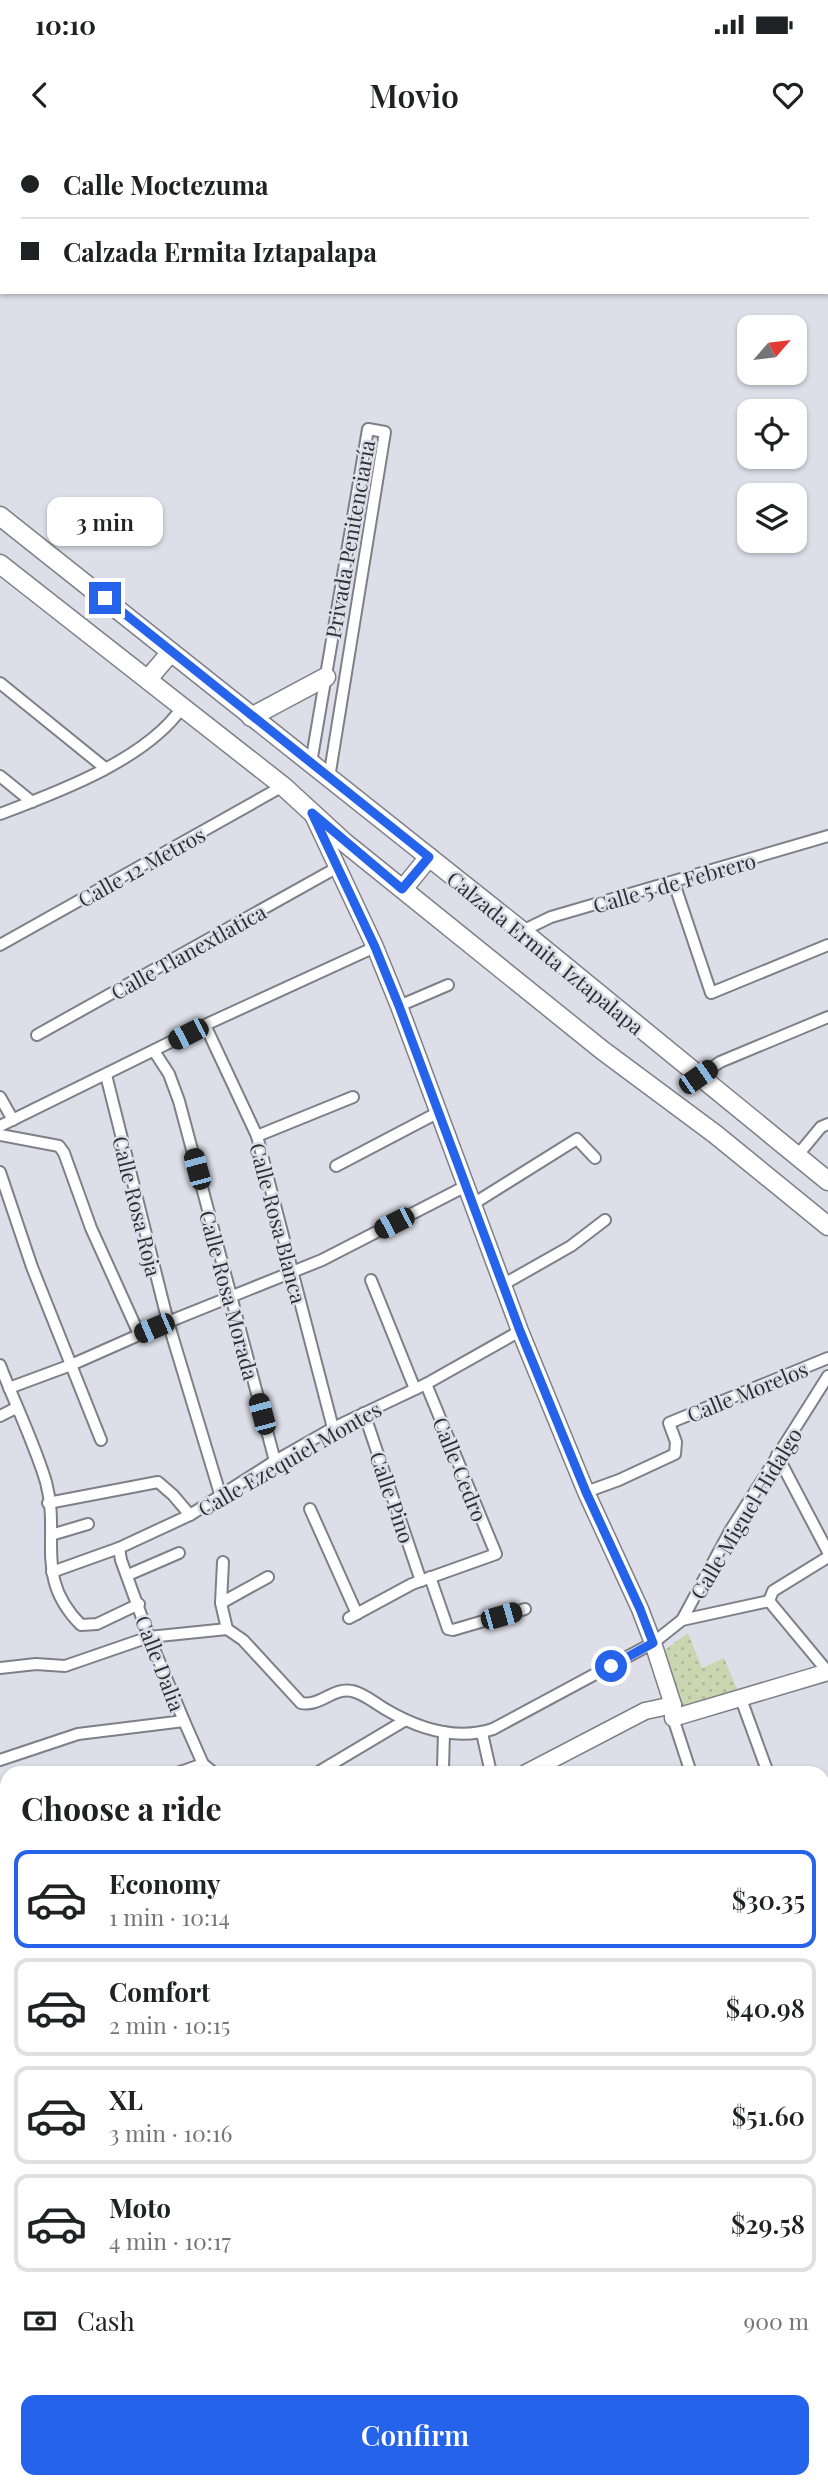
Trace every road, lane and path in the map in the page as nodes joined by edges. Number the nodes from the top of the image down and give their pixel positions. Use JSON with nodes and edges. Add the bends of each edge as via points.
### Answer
{"nodes":[{"id":1,"x":0,"y":516,"type":"edge"},
{"id":2,"x":0,"y":564,"type":"edge"},
{"id":3,"x":171,"y":652,"type":"junction"},
{"id":4,"x":326,"y":677,"type":"junction"},
{"id":5,"x":345,"y":678,"type":"junction"},
{"id":6,"x":148,"y":679,"type":"junction"},
{"id":7,"x":0,"y":682,"type":"edge"},
{"id":8,"x":183,"y":706,"type":"junction"},
{"id":9,"x":251,"y":717,"type":"junction"},
{"id":10,"x":311,"y":763,"type":"junction"},
{"id":11,"x":105,"y":768,"type":"junction"},
{"id":12,"x":0,"y":776,"type":"edge"},
{"id":13,"x":329,"y":778,"type":"junction"},
{"id":14,"x":283,"y":786,"type":"junction"},
{"id":15,"x":32,"y":802,"type":"junction"},
{"id":16,"x":312,"y":813,"type":"junction"},
{"id":17,"x":0,"y":814,"type":"edge"},
{"id":18,"x":828,"y":836,"type":"edge"},
{"id":19,"x":429,"y":857,"type":"junction"},
{"id":20,"x":338,"y":867,"type":"junction"},
{"id":21,"x":674,"y":883,"type":"junction"},
{"id":22,"x":402,"y":889,"type":"junction"},
{"id":23,"x":522,"y":931,"type":"junction"},
{"id":24,"x":0,"y":945,"type":"edge"},
{"id":25,"x":828,"y":945,"type":"edge"},
{"id":26,"x":375,"y":947,"type":"junction"},
{"id":27,"x":448,"y":985,"type":"dead end"},
{"id":28,"x":399,"y":1006,"type":"junction"},
{"id":29,"x":828,"y":1017,"type":"edge"},
{"id":30,"x":205,"y":1025,"type":"junction"},
{"id":31,"x":37,"y":1035,"type":"dead end"},
{"id":32,"x":154,"y":1051,"type":"junction"},
{"id":33,"x":106,"y":1075,"type":"junction"},
{"id":34,"x":698,"y":1077,"type":"junction"},
{"id":35,"x":0,"y":1097,"type":"edge"},
{"id":36,"x":353,"y":1097,"type":"dead end"},
{"id":37,"x":439,"y":1112,"type":"junction"},
{"id":38,"x":13,"y":1120,"type":"junction"},
{"id":39,"x":828,"y":1124,"type":"edge"},
{"id":40,"x":0,"y":1126,"type":"edge"},
{"id":41,"x":0,"y":1135,"type":"edge"},
{"id":42,"x":257,"y":1136,"type":"junction"},
{"id":43,"x":797,"y":1156,"type":"junction"},
{"id":44,"x":595,"y":1158,"type":"dead end"},
{"id":45,"x":336,"y":1166,"type":"dead end"},
{"id":46,"x":0,"y":1172,"type":"edge"},
{"id":47,"x":828,"y":1181,"type":"edge"},
{"id":48,"x":466,"y":1186,"type":"junction"},
{"id":49,"x":473,"y":1203,"type":"junction"},
{"id":50,"x":605,"y":1220,"type":"dead end"},
{"id":51,"x":828,"y":1226,"type":"edge"},
{"id":52,"x":292,"y":1272,"type":"junction"},
{"id":53,"x":371,"y":1280,"type":"dead end"},
{"id":54,"x":504,"y":1284,"type":"junction"},
{"id":55,"x":230,"y":1296,"type":"junction"},
{"id":56,"x":168,"y":1322,"type":"junction"},
{"id":57,"x":520,"y":1331,"type":"junction"},
{"id":58,"x":139,"y":1334,"type":"junction"},
{"id":59,"x":828,"y":1358,"type":"edge"},
{"id":60,"x":0,"y":1365,"type":"edge"},
{"id":61,"x":71,"y":1365,"type":"junction"},
{"id":62,"x":826,"y":1384,"type":"edge"},
{"id":63,"x":421,"y":1386,"type":"junction"},
{"id":64,"x":9,"y":1388,"type":"junction"},
{"id":65,"x":16,"y":1408,"type":"junction"},
{"id":66,"x":364,"y":1413,"type":"junction"},
{"id":67,"x":0,"y":1416,"type":"edge"},
{"id":68,"x":333,"y":1428,"type":"junction"},
{"id":69,"x":102,"y":1440,"type":"dead end"},
{"id":70,"x":778,"y":1455,"type":"junction"},
{"id":71,"x":275,"y":1461,"type":"junction"},
{"id":72,"x":586,"y":1492,"type":"junction"},
{"id":73,"x":221,"y":1497,"type":"junction"},
{"id":74,"x":48,"y":1503,"type":"junction"},
{"id":75,"x":310,"y":1508,"type":"dead end"},
{"id":76,"x":190,"y":1515,"type":"junction"},
{"id":77,"x":88,"y":1524,"type":"dead end"},
{"id":78,"x":51,"y":1535,"type":"junction"},
{"id":79,"x":119,"y":1548,"type":"junction"},
{"id":80,"x":179,"y":1553,"type":"dead end"},
{"id":81,"x":828,"y":1554,"type":"edge"},
{"id":82,"x":223,"y":1562,"type":"dead end"},
{"id":83,"x":52,"y":1572,"type":"junction"},
{"id":84,"x":128,"y":1575,"type":"junction"},
{"id":85,"x":268,"y":1577,"type":"dead end"},
{"id":86,"x":426,"y":1579,"type":"junction"},
{"id":87,"x":769,"y":1601,"type":"junction"},
{"id":88,"x":221,"y":1603,"type":"junction"},
{"id":89,"x":139,"y":1604,"type":"junction"},
{"id":90,"x":525,"y":1609,"type":"dead end"},
{"id":91,"x":682,"y":1620,"type":"junction"},
{"id":92,"x":227,"y":1629,"type":"junction"},
{"id":93,"x":149,"y":1637,"type":"junction"},
{"id":94,"x":653,"y":1643,"type":"junction"},
{"id":95,"x":0,"y":1668,"type":"edge"},
{"id":96,"x":828,"y":1672,"type":"edge"},
{"id":97,"x":741,"y":1699,"type":"junction"},
{"id":98,"x":673,"y":1712,"type":"junction"},
{"id":99,"x":184,"y":1721,"type":"junction"},
{"id":100,"x":404,"y":1721,"type":"junction"},
{"id":101,"x":444,"y":1732,"type":"junction"},
{"id":102,"x":482,"y":1733,"type":"junction"},
{"id":103,"x":0,"y":1760,"type":"edge"},
{"id":104,"x":203,"y":1764,"type":"junction"},
{"id":105,"x":197,"y":1766,"type":"edge"},
{"id":106,"x":205,"y":1766,"type":"edge"},
{"id":107,"x":328,"y":1766,"type":"edge"},
{"id":108,"x":443,"y":1766,"type":"edge"},
{"id":109,"x":489,"y":1766,"type":"edge"},
{"id":110,"x":539,"y":1766,"type":"edge"},
{"id":111,"x":687,"y":1766,"type":"edge"},
{"id":112,"x":765,"y":1766,"type":"edge"}],
"edges":[{"from":1,"to":3,"type":"main road","name":"Calzada Ermita Iztapalapa"},
{"from":2,"to":6,"type":"main road","name":"Calzada Ermita Iztapalapa"},
{"from":3,"to":6,"type":"main road"},
{"from":3,"to":9,"type":"main road","name":"Calzada Ermita Iztapalapa"},
{"from":4,"to":5,"type":"street"},
{"from":4,"to":5,"type":"street","name":"Privada Penitenciaría","via":[[368,429],[386,432]]},
{"from":4,"to":9,"type":"main road"},
{"from":4,"to":10,"type":"street","name":"Privada Penitenciaría"},
{"from":5,"to":13,"type":"street","name":"Privada Penitenciaría"},
{"from":6,"to":8,"type":"main road","name":"Calzada Ermita Iztapalapa"},
{"from":7,"to":11,"type":"street"},
{"from":8,"to":11,"type":"street","via":[[156,737]]},
{"from":8,"to":14,"type":"main road","name":"Calzada Ermita Iztapalapa"},
{"from":9,"to":10,"type":"main road","name":"Calzada Ermita Iztapalapa"},
{"from":10,"to":13,"type":"main road","name":"Calzada Ermita Iztapalapa"},
{"from":11,"to":15,"type":"street"},
{"from":12,"to":15,"type":"street"},
{"from":13,"to":19,"type":"main road","name":"Calzada Ermita Iztapalapa"},
{"from":14,"to":16,"type":"main road","name":"Calzada Ermita Iztapalapa"},
{"from":14,"to":24,"type":"street","name":"Calle 12 Metros"},
{"from":15,"to":17,"type":"street"},
{"from":16,"to":20,"type":"street"},
{"from":16,"to":22,"type":"main road","name":"Calzada Ermita Iztapalapa"},
{"from":18,"to":21,"type":"street","name":"Calle 5 de Febrero"},
{"from":19,"to":22,"type":"main road"},
{"from":19,"to":23,"type":"main road","name":"Calzada Ermita Iztapalapa"},
{"from":20,"to":26,"type":"street"},
{"from":20,"to":31,"type":"street","name":"Calle Tlanextlatica"},
{"from":21,"to":23,"type":"street","name":"Calle 5 de Febrero","via":[[551,917]]},
{"from":21,"to":25,"type":"street","via":[[711,993]]},
{"from":22,"to":51,"type":"main road","name":"Calzada Ermita Iztapalapa"},
{"from":23,"to":34,"type":"main road","name":"Calzada Ermita Iztapalapa"},
{"from":26,"to":28,"type":"street"},
{"from":26,"to":30,"type":"street"},
{"from":27,"to":28,"type":"street"},
{"from":28,"to":37,"type":"street"},
{"from":29,"to":34,"type":"street","via":[[720,1062]]},
{"from":30,"to":32,"type":"street"},
{"from":30,"to":42,"type":"street","name":"Calle Rosa Blanca"},
{"from":32,"to":33,"type":"street"},
{"from":32,"to":55,"type":"street","name":"Calle Rosa Morada","via":[[179,1101]]},
{"from":33,"to":38,"type":"street"},
{"from":33,"to":56,"type":"street","name":"Calle Rosa Roja"},
{"from":34,"to":43,"type":"main road","name":"Calzada Ermita Iztapalapa"},
{"from":35,"to":38,"type":"street"},
{"from":36,"to":42,"type":"street"},
{"from":37,"to":45,"type":"street"},
{"from":37,"to":48,"type":"street"},
{"from":38,"to":40,"type":"street"},
{"from":39,"to":43,"type":"street"},
{"from":41,"to":58,"type":"street","via":[[60,1146]]},
{"from":42,"to":52,"type":"street","name":"Calle Rosa Blanca"},
{"from":43,"to":47,"type":"main road","name":"Calzada Ermita Iztapalapa"},
{"from":44,"to":49,"type":"street","via":[[577,1139]]},
{"from":46,"to":61,"type":"street"},
{"from":48,"to":49,"type":"street"},
{"from":48,"to":52,"type":"street"},
{"from":49,"to":54,"type":"street"},
{"from":50,"to":54,"type":"street","via":[[571,1246]]},
{"from":52,"to":55,"type":"street"},
{"from":52,"to":68,"type":"street","name":"Calle Rosa Blanca"},
{"from":53,"to":63,"type":"street","name":"Calle Cedro"},
{"from":54,"to":57,"type":"street"},
{"from":55,"to":56,"type":"street"},
{"from":55,"to":71,"type":"street","name":"Calle Rosa Morada"},
{"from":56,"to":58,"type":"street"},
{"from":56,"to":73,"type":"street","name":"Calle Rosa Roja"},
{"from":57,"to":63,"type":"street","name":"Calle Ezequiel Montes"},
{"from":57,"to":72,"type":"street"},
{"from":58,"to":61,"type":"street"},
{"from":59,"to":72,"type":"street","name":"Calle Morelos","via":[[669,1423],[675,1454]]},
{"from":60,"to":64,"type":"street"},
{"from":61,"to":64,"type":"street"},
{"from":61,"to":69,"type":"street"},
{"from":62,"to":70,"type":"street","name":"Calle Miguel Hidalgo"},
{"from":63,"to":66,"type":"street","name":"Calle Ezequiel Montes"},
{"from":63,"to":86,"type":"street","name":"Calle Cedro","via":[[496,1553]]},
{"from":64,"to":65,"type":"street"},
{"from":65,"to":67,"type":"street"},
{"from":65,"to":74,"type":"street","via":[[41,1467]]},
{"from":66,"to":68,"type":"street","name":"Calle Ezequiel Montes"},
{"from":66,"to":86,"type":"street","name":"Calle Pino"},
{"from":68,"to":71,"type":"street","name":"Calle Ezequiel Montes"},
{"from":70,"to":81,"type":"street"},
{"from":70,"to":91,"type":"street","name":"Calle Miguel Hidalgo"},
{"from":71,"to":73,"type":"street","name":"Calle Ezequiel Montes"},
{"from":72,"to":94,"type":"street"},
{"from":73,"to":76,"type":"street","name":"Calle Ezequiel Montes"},
{"from":74,"to":76,"type":"street","via":[[158,1482]]},
{"from":74,"to":78,"type":"street"},
{"from":75,"to":86,"type":"street","via":[[353,1616]]},
{"from":76,"to":79,"type":"street","name":"Calle Ezequiel Montes"},
{"from":77,"to":78,"type":"street"},
{"from":78,"to":83,"type":"street"},
{"from":79,"to":83,"type":"street","name":"Calle Ezequiel Montes"},
{"from":79,"to":84,"type":"street","name":"Calle Dalia"},
{"from":80,"to":84,"type":"street"},
{"from":81,"to":87,"type":"street","via":[[773,1591]]},
{"from":82,"to":88,"type":"street"},
{"from":83,"to":89,"type":"street","via":[[58,1595],[81,1625],[97,1624]]},
{"from":84,"to":89,"type":"street","name":"Calle Dalia"},
{"from":85,"to":88,"type":"street"},
{"from":86,"to":90,"type":"street","name":"Calle Pino","via":[[448,1629]]},
{"from":87,"to":91,"type":"street"},
{"from":87,"to":96,"type":"street"},
{"from":88,"to":92,"type":"street"},
{"from":89,"to":93,"type":"street","name":"Calle Dalia"},
{"from":91,"to":94,"type":"street","name":"Calle Miguel Hidalgo"},
{"from":92,"to":93,"type":"street"},
{"from":92,"to":100,"type":"street","via":[[243,1640],[301,1703],[311,1705],[353,1691]]},
{"from":93,"to":95,"type":"street","via":[[65,1666]]},
{"from":93,"to":99,"type":"street","name":"Calle Dalia"},
{"from":94,"to":98,"type":"street"},
{"from":94,"to":102,"type":"street","name":"Calle Miguel Hidalgo"},
{"from":96,"to":97,"type":"street"},
{"from":97,"to":98,"type":"street"},
{"from":97,"to":112,"type":"street"},
{"from":98,"to":110,"type":"street","via":[[645,1711]]},
{"from":98,"to":111,"type":"street"},
{"from":99,"to":103,"type":"street","via":[[78,1734]]},
{"from":99,"to":104,"type":"street","name":"Calle Dalia"},
{"from":100,"to":101,"type":"street"},
{"from":100,"to":107,"type":"street"},
{"from":101,"to":102,"type":"street"},
{"from":101,"to":108,"type":"street"},
{"from":102,"to":109,"type":"street"},
{"from":104,"to":105,"type":"street"},
{"from":104,"to":106,"type":"street","name":"Calle Dalia"}]}
